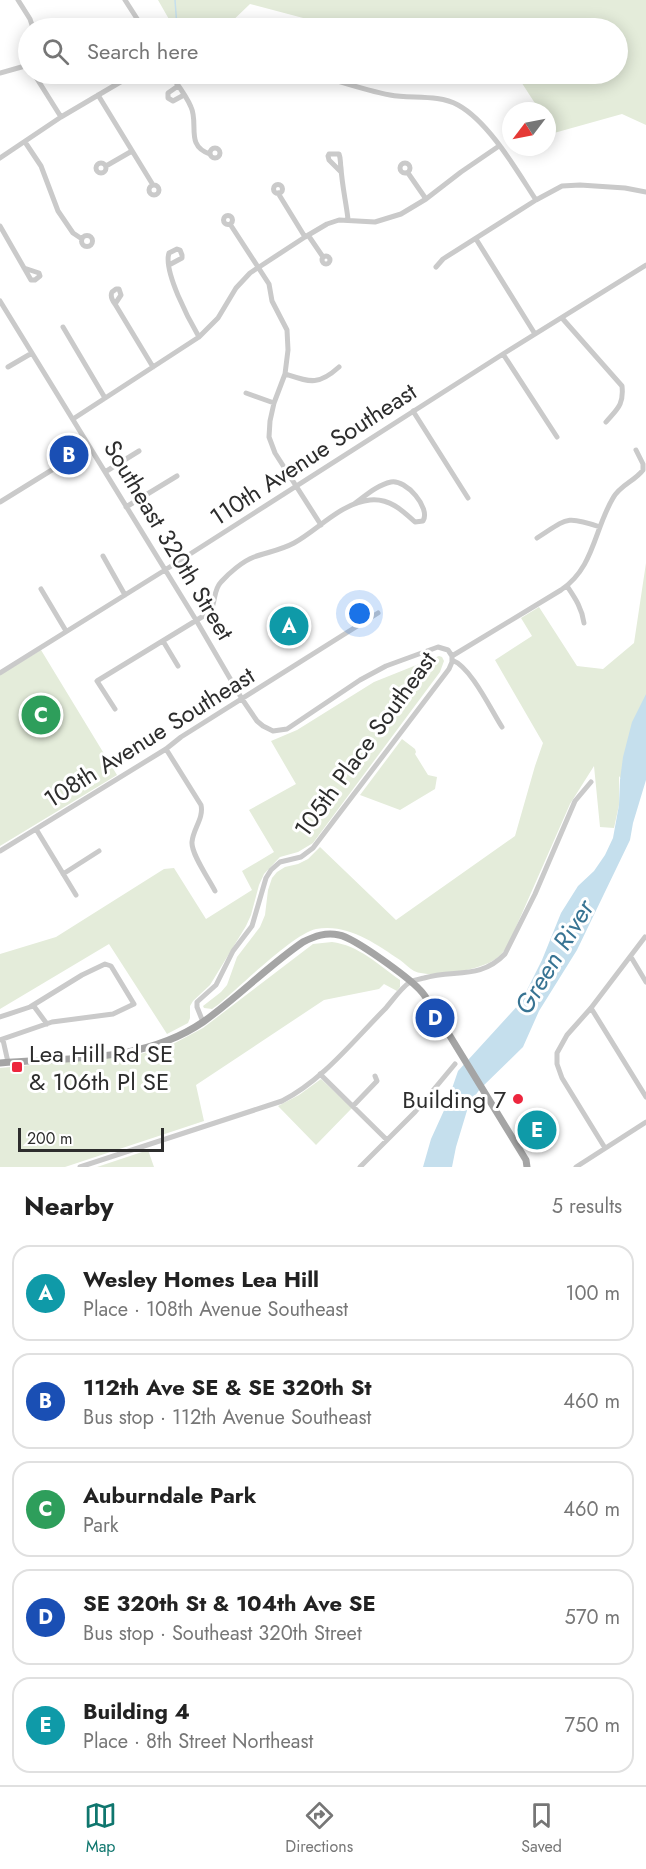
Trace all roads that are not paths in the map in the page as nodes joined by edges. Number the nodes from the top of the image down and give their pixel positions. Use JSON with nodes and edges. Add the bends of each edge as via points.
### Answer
{"nodes":[{"id":1,"x":18,"y":0,"type":"edge"},
{"id":2,"x":125,"y":0,"type":"edge"},
{"id":3,"x":29,"y":18,"type":"edge"},
{"id":4,"x":137,"y":18,"type":"edge"},
{"id":5,"x":18,"y":68,"type":"edge"},
{"id":6,"x":0,"y":73,"type":"edge"},
{"id":7,"x":40,"y":84,"type":"edge"},
{"id":8,"x":117,"y":84,"type":"edge"},
{"id":9,"x":348,"y":84,"type":"edge"},
{"id":10,"x":178,"y":86,"type":"joint"},
{"id":11,"x":98,"y":95,"type":"junction"},
{"id":12,"x":184,"y":95,"type":"junction"},
{"id":13,"x":61,"y":117,"type":"junction"},
{"id":14,"x":25,"y":142,"type":"junction"},
{"id":15,"x":499,"y":146,"type":"junction"},
{"id":16,"x":132,"y":151,"type":"junction"},
{"id":17,"x":210,"y":154,"type":"dead end"},
{"id":18,"x":0,"y":158,"type":"edge"},
{"id":19,"x":106,"y":166,"type":"dead end"},
{"id":20,"x":341,"y":172,"type":"dead end"},
{"id":21,"x":408,"y":172,"type":"dead end"},
{"id":22,"x":153,"y":185,"type":"dead end"},
{"id":23,"x":646,"y":192,"type":"edge"},
{"id":24,"x":279,"y":193,"type":"dead end"},
{"id":25,"x":426,"y":199,"type":"junction"},
{"id":26,"x":536,"y":200,"type":"junction"},
{"id":27,"x":348,"y":219,"type":"junction"},
{"id":28,"x":230,"y":224,"type":"dead end"},
{"id":29,"x":0,"y":226,"type":"edge"},
{"id":30,"x":307,"y":236,"type":"junction"},
{"id":31,"x":476,"y":238,"type":"junction"},
{"id":32,"x":82,"y":239,"type":"dead end"},
{"id":33,"x":323,"y":257,"type":"dead end"},
{"id":34,"x":169,"y":265,"type":"dead end"},
{"id":35,"x":646,"y":266,"type":"edge"},
{"id":36,"x":436,"y":267,"type":"dead end"},
{"id":37,"x":24,"y":268,"type":"dead end"},
{"id":38,"x":258,"y":268,"type":"junction"},
{"id":39,"x":0,"y":301,"type":"edge"},
{"id":40,"x":115,"y":304,"type":"dead end"},
{"id":41,"x":562,"y":318,"type":"junction"},
{"id":42,"x":63,"y":327,"type":"dead end"},
{"id":43,"x":535,"y":334,"type":"junction"},
{"id":44,"x":199,"y":337,"type":"junction"},
{"id":45,"x":32,"y":353,"type":"junction"},
{"id":46,"x":503,"y":354,"type":"junction"},
{"id":47,"x":339,"y":367,"type":"dead end"},
{"id":48,"x":8,"y":368,"type":"dead end"},
{"id":49,"x":153,"y":368,"type":"junction"},
{"id":50,"x":285,"y":374,"type":"junction"},
{"id":51,"x":246,"y":393,"type":"dead end"},
{"id":52,"x":105,"y":398,"type":"junction"},
{"id":53,"x":274,"y":403,"type":"junction"},
{"id":54,"x":414,"y":411,"type":"junction"},
{"id":55,"x":73,"y":419,"type":"junction"},
{"id":56,"x":606,"y":422,"type":"dead end"},
{"id":57,"x":557,"y":437,"type":"dead end"},
{"id":58,"x":89,"y":447,"type":"junction"},
{"id":59,"x":636,"y":450,"type":"dead end"},
{"id":60,"x":139,"y":451,"type":"dead end"},
{"id":61,"x":105,"y":472,"type":"junction"},
{"id":62,"x":177,"y":476,"type":"dead end"},
{"id":63,"x":296,"y":485,"type":"junction"},
{"id":64,"x":468,"y":498,"type":"dead end"},
{"id":65,"x":0,"y":502,"type":"edge"},
{"id":66,"x":354,"y":504,"type":"junction"},
{"id":67,"x":126,"y":507,"type":"junction"},
{"id":68,"x":321,"y":525,"type":"junction"},
{"id":69,"x":600,"y":527,"type":"junction"},
{"id":70,"x":537,"y":538,"type":"dead end"},
{"id":71,"x":103,"y":556,"type":"dead end"},
{"id":72,"x":165,"y":570,"type":"junction"},
{"id":73,"x":567,"y":586,"type":"junction"},
{"id":74,"x":41,"y":588,"type":"dead end"},
{"id":75,"x":125,"y":595,"type":"junction"},
{"id":76,"x":378,"y":613,"type":"dead end"},
{"id":77,"x":196,"y":620,"type":"junction"},
{"id":78,"x":584,"y":623,"type":"dead end"},
{"id":79,"x":66,"y":631,"type":"junction"},
{"id":80,"x":163,"y":641,"type":"junction"},
{"id":81,"x":452,"y":658,"type":"junction"},
{"id":82,"x":178,"y":666,"type":"dead end"},
{"id":83,"x":0,"y":673,"type":"edge"},
{"id":84,"x":242,"y":699,"type":"junction"},
{"id":85,"x":115,"y":709,"type":"dead end"},
{"id":86,"x":502,"y":727,"type":"dead end"},
{"id":87,"x":166,"y":749,"type":"junction"},
{"id":88,"x":591,"y":783,"type":"dead end"},
{"id":89,"x":36,"y":830,"type":"junction"},
{"id":90,"x":0,"y":851,"type":"edge"},
{"id":91,"x":99,"y":852,"type":"dead end"},
{"id":92,"x":63,"y":874,"type":"junction"},
{"id":93,"x":215,"y":891,"type":"dead end"},
{"id":94,"x":76,"y":895,"type":"dead end"},
{"id":95,"x":645,"y":937,"type":"edge"},
{"id":96,"x":630,"y":957,"type":"junction"},
{"id":97,"x":646,"y":981,"type":"edge"},
{"id":98,"x":411,"y":982,"type":"junction"},
{"id":99,"x":33,"y":1005,"type":"junction"},
{"id":100,"x":591,"y":1008,"type":"junction"},
{"id":101,"x":0,"y":1017,"type":"edge"},
{"id":102,"x":203,"y":1022,"type":"junction"},
{"id":103,"x":47,"y":1024,"type":"junction"},
{"id":104,"x":2,"y":1040,"type":"edge"},
{"id":105,"x":8,"y":1062,"type":"junction"},
{"id":106,"x":0,"y":1063,"type":"edge"},
{"id":107,"x":455,"y":1064,"type":"dead end"},
{"id":108,"x":320,"y":1074,"type":"junction"},
{"id":109,"x":375,"y":1076,"type":"dead end"},
{"id":110,"x":646,"y":1096,"type":"edge"},
{"id":111,"x":353,"y":1106,"type":"junction"},
{"id":112,"x":646,"y":1122,"type":"edge"},
{"id":113,"x":387,"y":1140,"type":"junction"},
{"id":114,"x":605,"y":1148,"type":"junction"},
{"id":115,"x":526,"y":1164,"type":"edge"},
{"id":116,"x":80,"y":1167,"type":"edge"},
{"id":117,"x":360,"y":1167,"type":"edge"},
{"id":118,"x":532,"y":1167,"type":"edge"},
{"id":119,"x":576,"y":1167,"type":"edge"}],
"edges":[{"from":1,"to":3,"type":"street"},
{"from":2,"to":4,"type":"street"},
{"from":5,"to":6,"type":"street"},
{"from":7,"to":13,"type":"street"},
{"from":8,"to":11,"type":"street"},
{"from":9,"to":15,"type":"street","via":[[378,93],[455,104],[477,120]]},
{"from":10,"to":12,"type":"street"},
{"from":10,"to":12,"type":"street","via":[[168,93],[168,98],[173,101]]},
{"from":11,"to":13,"type":"street"},
{"from":11,"to":16,"type":"street"},
{"from":12,"to":17,"type":"street","via":[[193,110],[196,142]]},
{"from":13,"to":14,"type":"street"},
{"from":14,"to":18,"type":"street"},
{"from":14,"to":32,"type":"street","via":[[41,166],[58,211]]},
{"from":15,"to":25,"type":"street"},
{"from":15,"to":26,"type":"street"},
{"from":16,"to":19,"type":"street"},
{"from":16,"to":22,"type":"street"},
{"from":20,"to":27,"type":"street"},
{"from":21,"to":25,"type":"street"},
{"from":23,"to":26,"type":"street","via":[[570,185]]},
{"from":24,"to":30,"type":"street"},
{"from":25,"to":27,"type":"street","via":[[384,221]]},
{"from":26,"to":31,"type":"street"},
{"from":27,"to":30,"type":"street","via":[[330,222]]},
{"from":28,"to":38,"type":"street"},
{"from":29,"to":37,"type":"street"},
{"from":30,"to":33,"type":"street"},
{"from":30,"to":38,"type":"street"},
{"from":31,"to":36,"type":"street"},
{"from":31,"to":43,"type":"street"},
{"from":34,"to":44,"type":"street","via":[[182,306]]},
{"from":35,"to":41,"type":"street","name":"110th Avenue Southeast"},
{"from":38,"to":44,"type":"street","via":[[242,281],[218,318]]},
{"from":38,"to":50,"type":"street","via":[[287,330]]},
{"from":39,"to":45,"type":"street","name":"Southeast 320th Street"},
{"from":40,"to":49,"type":"street"},
{"from":41,"to":43,"type":"street","name":"110th Avenue Southeast"},
{"from":41,"to":56,"type":"street","via":[[622,386],[624,398]]},
{"from":42,"to":52,"type":"street"},
{"from":43,"to":46,"type":"street","name":"110th Avenue Southeast"},
{"from":44,"to":49,"type":"street"},
{"from":45,"to":48,"type":"street"},
{"from":45,"to":55,"type":"street","name":"Southeast 320th Street"},
{"from":46,"to":54,"type":"street","name":"110th Avenue Southeast"},
{"from":46,"to":57,"type":"street"},
{"from":47,"to":50,"type":"street","via":[[327,378],[316,381]]},
{"from":49,"to":52,"type":"street"},
{"from":50,"to":53,"type":"street"},
{"from":51,"to":53,"type":"street"},
{"from":52,"to":55,"type":"street"},
{"from":53,"to":63,"type":"street","via":[[271,441]]},
{"from":54,"to":63,"type":"street","name":"110th Avenue Southeast"},
{"from":54,"to":64,"type":"street"},
{"from":55,"to":58,"type":"street","name":"Southeast 320th Street"},
{"from":58,"to":61,"type":"street","name":"Southeast 320th Street"},
{"from":58,"to":65,"type":"street"},
{"from":59,"to":69,"type":"street","via":[[644,467],[642,472],[615,495]]},
{"from":60,"to":61,"type":"street"},
{"from":61,"to":67,"type":"street","name":"Southeast 320th Street"},
{"from":62,"to":67,"type":"street"},
{"from":63,"to":68,"type":"street"},
{"from":63,"to":72,"type":"street","name":"110th Avenue Southeast"},
{"from":66,"to":66,"type":"street","via":[[379,500],[396,506],[415,522],[423,521],[426,514],[415,495],[397,482],[376,488]]},
{"from":66,"to":68,"type":"street"},
{"from":67,"to":72,"type":"street","name":"Southeast 320th Street"},
{"from":68,"to":77,"type":"street","via":[[284,548],[248,560],[219,584],[212,609]]},
{"from":69,"to":70,"type":"street","via":[[570,519]]},
{"from":69,"to":73,"type":"street","via":[[583,567]]},
{"from":71,"to":75,"type":"street"},
{"from":72,"to":75,"type":"street","name":"110th Avenue Southeast"},
{"from":72,"to":77,"type":"street","name":"Southeast 320th Street"},
{"from":73,"to":78,"type":"street","via":[[579,604]]},
{"from":73,"to":81,"type":"street"},
{"from":74,"to":79,"type":"street"},
{"from":75,"to":79,"type":"street","name":"110th Avenue Southeast"},
{"from":76,"to":84,"type":"street","name":"108th Avenue Southeast"},
{"from":77,"to":80,"type":"street"},
{"from":77,"to":84,"type":"street","name":"Southeast 320th Street"},
{"from":79,"to":83,"type":"street","name":"110th Avenue Southeast"},
{"from":80,"to":82,"type":"street"},
{"from":80,"to":85,"type":"street","via":[[97,681]]},
{"from":81,"to":84,"type":"street","name":"Southeast 320th Street","via":[[448,650],[438,647],[386,666],[284,730],[273,731],[263,726]]},
{"from":81,"to":86,"type":"street","via":[[468,672]]},
{"from":81,"to":102,"type":"street","name":"105th Place Southeast","via":[[444,676],[317,844],[271,870],[252,926],[233,951],[216,985],[197,1002]]},
{"from":84,"to":87,"type":"street","name":"108th Avenue Southeast"},
{"from":87,"to":89,"type":"street","name":"108th Avenue Southeast"},
{"from":87,"to":93,"type":"street","via":[[201,804],[192,846]]},
{"from":88,"to":98,"type":"street","via":[[575,801],[506,954],[483,970],[433,975]]},
{"from":89,"to":90,"type":"street","name":"108th Avenue Southeast"},
{"from":89,"to":92,"type":"street"},
{"from":91,"to":92,"type":"street"},
{"from":92,"to":94,"type":"street"},
{"from":95,"to":96,"type":"street"},
{"from":96,"to":97,"type":"street"},
{"from":96,"to":100,"type":"street"},
{"from":98,"to":102,"type":"main road","via":[[346,937],[320,935],[296,948]]},
{"from":98,"to":108,"type":"street"},
{"from":98,"to":115,"type":"main road","via":[[424,995]]},
{"from":99,"to":101,"type":"street"},
{"from":99,"to":103,"type":"street"},
{"from":99,"to":103,"type":"street","via":[[107,963],[134,1004],[112,1014]]},
{"from":100,"to":110,"type":"street"},
{"from":100,"to":114,"type":"street","via":[[567,1035],[558,1050],[557,1064],[563,1081]]},
{"from":102,"to":105,"type":"main road","via":[[137,1051]]},
{"from":103,"to":104,"type":"street"},
{"from":104,"to":105,"type":"street"},
{"from":105,"to":106,"type":"main road"},
{"from":107,"to":113,"type":"street"},
{"from":108,"to":111,"type":"street"},
{"from":108,"to":116,"type":"street","via":[[282,1101]]},
{"from":109,"to":111,"type":"street","via":[[377,1081]]},
{"from":111,"to":113,"type":"street"},
{"from":112,"to":114,"type":"street"},
{"from":113,"to":117,"type":"street"},
{"from":114,"to":119,"type":"street"},
{"from":115,"to":118,"type":"main road","via":[[529,1161]]}]}
